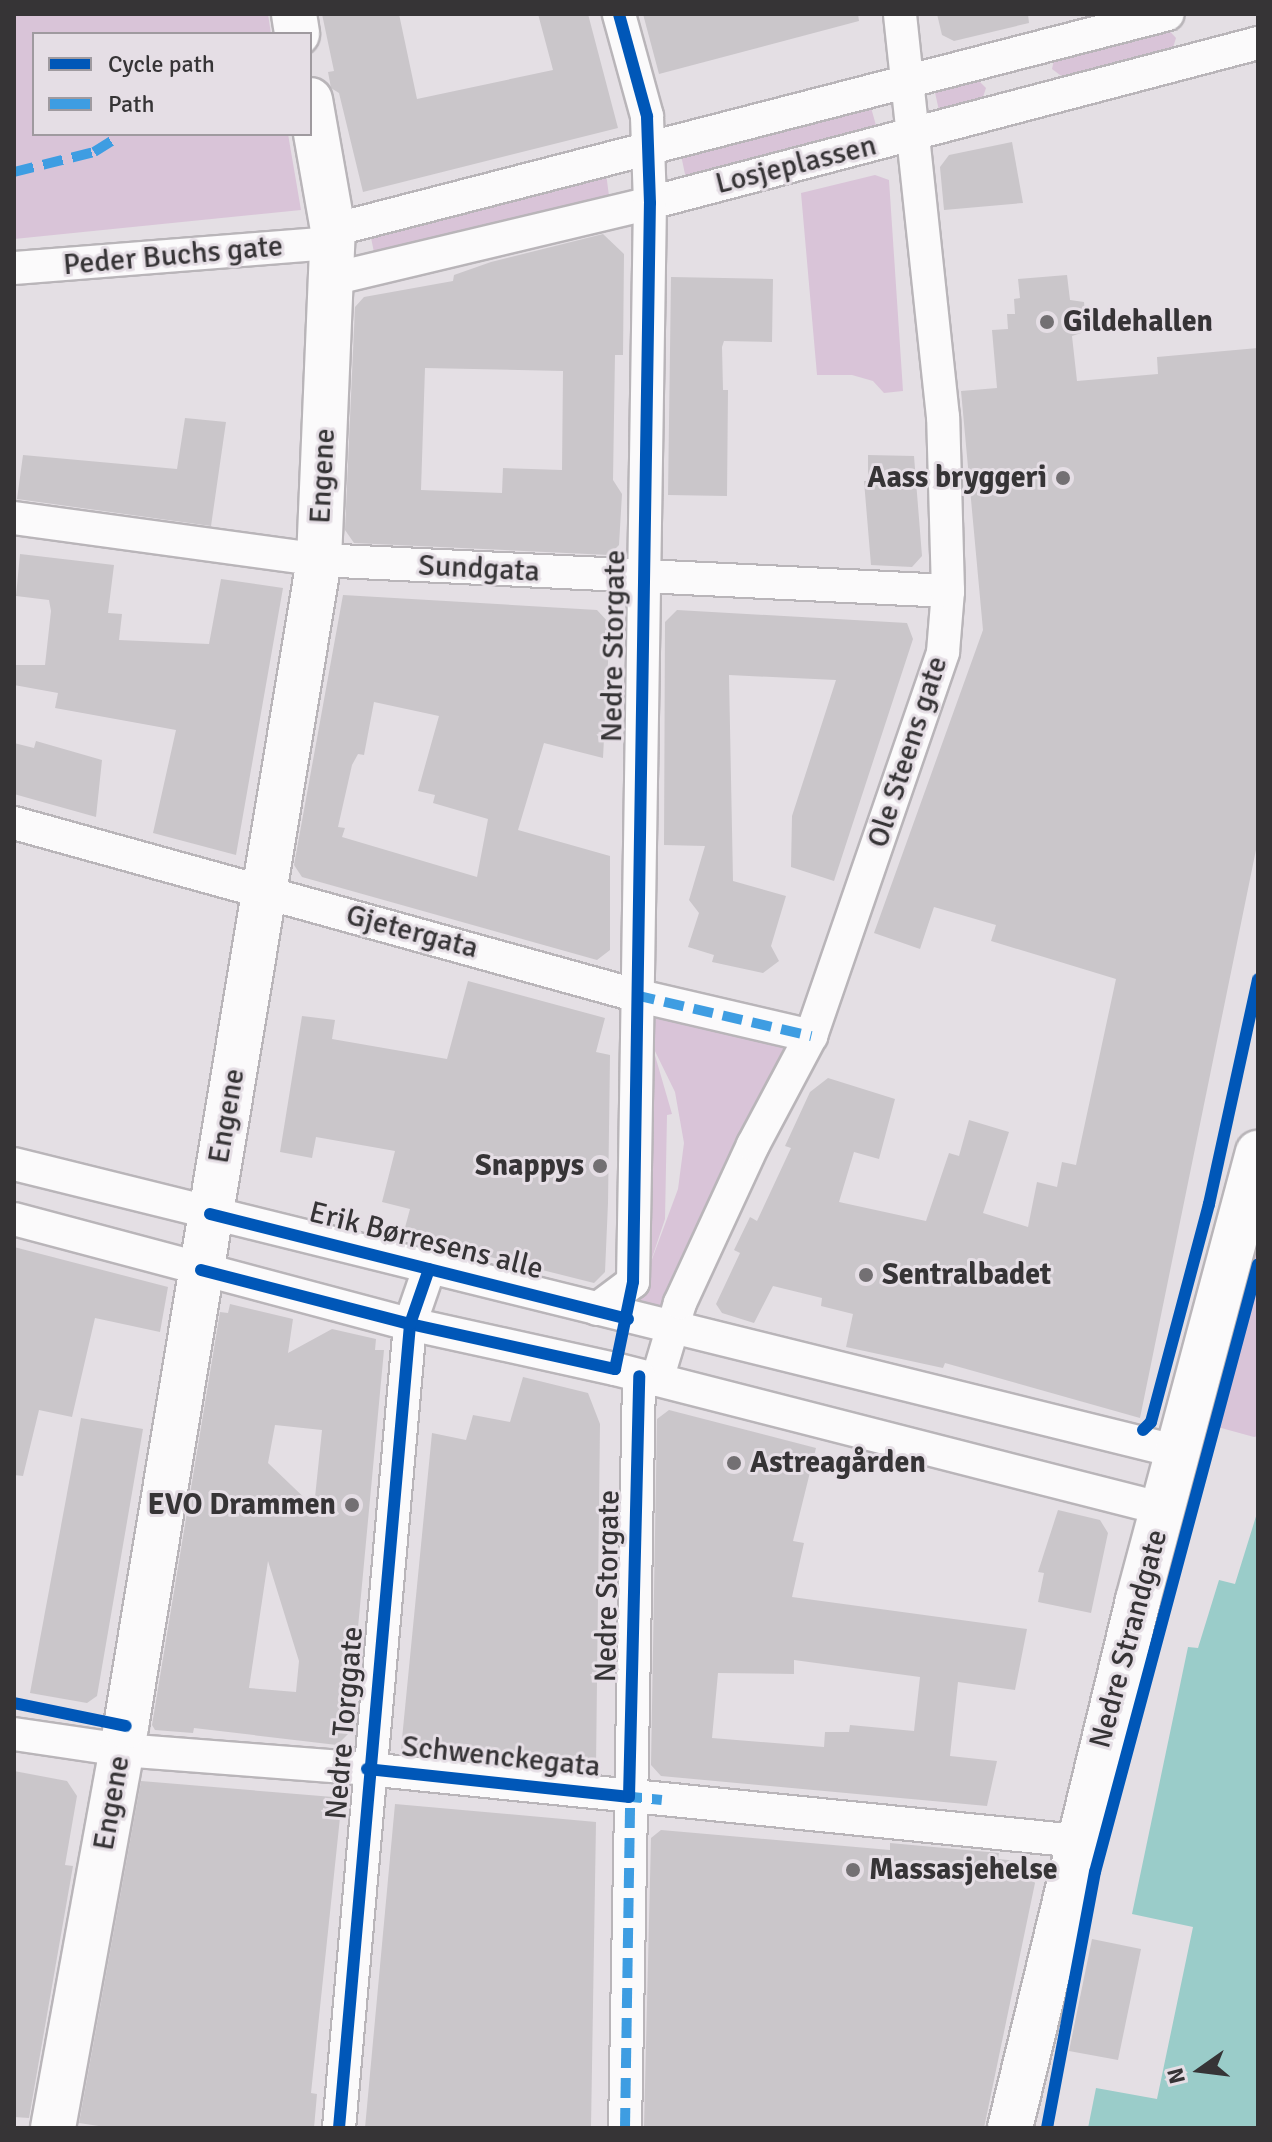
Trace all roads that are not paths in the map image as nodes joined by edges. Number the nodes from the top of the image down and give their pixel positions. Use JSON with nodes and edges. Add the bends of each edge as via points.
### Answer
{"nodes":[{"id":1,"x":619,"y":14,"type":"edge"},
{"id":2,"x":900,"y":14,"type":"edge"},
{"id":3,"x":1168,"y":14,"type":"edge"},
{"id":4,"x":1258,"y":43,"type":"edge"},
{"id":5,"x":908,"y":80,"type":"junction"},
{"id":6,"x":312,"y":113,"type":"edge"},
{"id":7,"x":914,"y":135,"type":"junction"},
{"id":8,"x":647,"y":151,"type":"junction"},
{"id":9,"x":650,"y":203,"type":"junction"},
{"id":10,"x":333,"y":251,"type":"junction"},
{"id":11,"x":14,"y":268,"type":"edge"},
{"id":12,"x":14,"y":518,"type":"edge"},
{"id":13,"x":319,"y":560,"type":"junction"},
{"id":14,"x":641,"y":578,"type":"junction"},
{"id":15,"x":948,"y":591,"type":"junction"},
{"id":16,"x":14,"y":823,"type":"edge"},
{"id":17,"x":265,"y":893,"type":"junction"},
{"id":18,"x":635,"y":995,"type":"junction"},
{"id":19,"x":811,"y":1036,"type":"junction"},
{"id":20,"x":1258,"y":1153,"type":"edge"},
{"id":21,"x":14,"y":1164,"type":"edge"},
{"id":22,"x":210,"y":1214,"type":"junction"},
{"id":23,"x":14,"y":1219,"type":"edge"},
{"id":24,"x":429,"y":1269,"type":"junction"},
{"id":25,"x":201,"y":1270,"type":"junction"},
{"id":26,"x":597,"y":1309,"type":"junction"},
{"id":27,"x":410,"y":1324,"type":"junction"},
{"id":28,"x":669,"y":1328,"type":"junction"},
{"id":29,"x":648,"y":1378,"type":"junction"},
{"id":30,"x":1179,"y":1452,"type":"junction"},
{"id":31,"x":1163,"y":1509,"type":"junction"},
{"id":32,"x":14,"y":1734,"type":"edge"},
{"id":33,"x":122,"y":1750,"type":"junction"},
{"id":34,"x":367,"y":1769,"type":"junction"},
{"id":35,"x":629,"y":1797,"type":"junction"},
{"id":36,"x":1077,"y":1841,"type":"junction"},
{"id":37,"x":53,"y":2128,"type":"edge"},
{"id":38,"x":339,"y":2128,"type":"edge"},
{"id":39,"x":625,"y":2128,"type":"edge"},
{"id":40,"x":1010,"y":2128,"type":"edge"}],
"edges":[{"from":1,"to":8,"type":"street","name":"Nedre Storgate","via":[[647,116]]},
{"from":2,"to":5,"type":"street","name":"Ole Steens gate"},
{"from":3,"to":5,"type":"street","name":"Losjeplassen"},
{"from":4,"to":7,"type":"street","name":"Losjeplassen"},
{"from":5,"to":7,"type":"street","name":"Ole Steens gate"},
{"from":5,"to":8,"type":"street","name":"Losjeplassen"},
{"from":6,"to":10,"type":"street","name":"Engene"},
{"from":7,"to":9,"type":"street","name":"Losjeplassen"},
{"from":7,"to":15,"type":"street","name":"Ole Steens gate","via":[[943,417]]},
{"from":8,"to":9,"type":"street","name":"Nedre Storgate"},
{"from":8,"to":10,"type":"street","name":"Losjeplassen"},
{"from":9,"to":10,"type":"street","name":"Losjeplassen"},
{"from":9,"to":14,"type":"street","name":"Nedre Storgate"},
{"from":10,"to":11,"type":"street","name":"Peder Buchs gate"},
{"from":10,"to":13,"type":"street","name":"Engene"},
{"from":12,"to":13,"type":"street","name":"Sundgata"},
{"from":13,"to":14,"type":"street","name":"Sundgata"},
{"from":13,"to":17,"type":"street","name":"Engene"},
{"from":14,"to":15,"type":"street","name":"Sundgata"},
{"from":14,"to":18,"type":"street","name":"Nedre Storgate"},
{"from":15,"to":19,"type":"street","name":"Ole Steens gate","via":[[943,652]]},
{"from":16,"to":17,"type":"street","name":"Gjetergata"},
{"from":17,"to":18,"type":"street","name":"Gjetergata"},
{"from":17,"to":22,"type":"street","name":"Engene"},
{"from":18,"to":19,"type":"street","name":"Gjetergata"},
{"from":18,"to":26,"type":"street","name":"Nedre Storgate","via":[[633,1282]]},
{"from":19,"to":28,"type":"street","name":"Ole Steens gate","via":[[753,1145]]},
{"from":20,"to":30,"type":"street","name":"Nedre Strandgate"},
{"from":21,"to":22,"type":"street","name":"Erik Børresens alle"},
{"from":22,"to":24,"type":"street","name":"Erik Børresens alle"},
{"from":22,"to":25,"type":"street","name":"Engene"},
{"from":23,"to":25,"type":"street"},
{"from":24,"to":26,"type":"street","name":"Erik Børresens alle"},
{"from":24,"to":27,"type":"street","name":"Nedre Torggate"},
{"from":25,"to":27,"type":"street"},
{"from":25,"to":33,"type":"street","name":"Engene"},
{"from":26,"to":28,"type":"street","name":"Erik Børresens alle"},
{"from":27,"to":29,"type":"street"},
{"from":27,"to":34,"type":"street","name":"Nedre Torggate"},
{"from":28,"to":29,"type":"street","name":"Nedre Storgate"},
{"from":28,"to":30,"type":"street","name":"Erik Børresens alle"},
{"from":29,"to":31,"type":"street"},
{"from":29,"to":35,"type":"street","name":"Nedre Storgate"},
{"from":30,"to":31,"type":"street","name":"Nedre Strandgate"},
{"from":31,"to":36,"type":"street","name":"Nedre Strandgate"},
{"from":32,"to":33,"type":"street","name":"Schwenckegata"},
{"from":33,"to":34,"type":"street","name":"Schwenckegata"},
{"from":33,"to":37,"type":"street","name":"Engene"},
{"from":34,"to":35,"type":"street","name":"Schwenckegata"},
{"from":34,"to":38,"type":"street","name":"Nedre Torggate"},
{"from":35,"to":36,"type":"street","name":"Schwenckegata"},
{"from":35,"to":39,"type":"street","name":"Nedre Storgate"},
{"from":36,"to":40,"type":"street","name":"Nedre Strandgate"}]}
